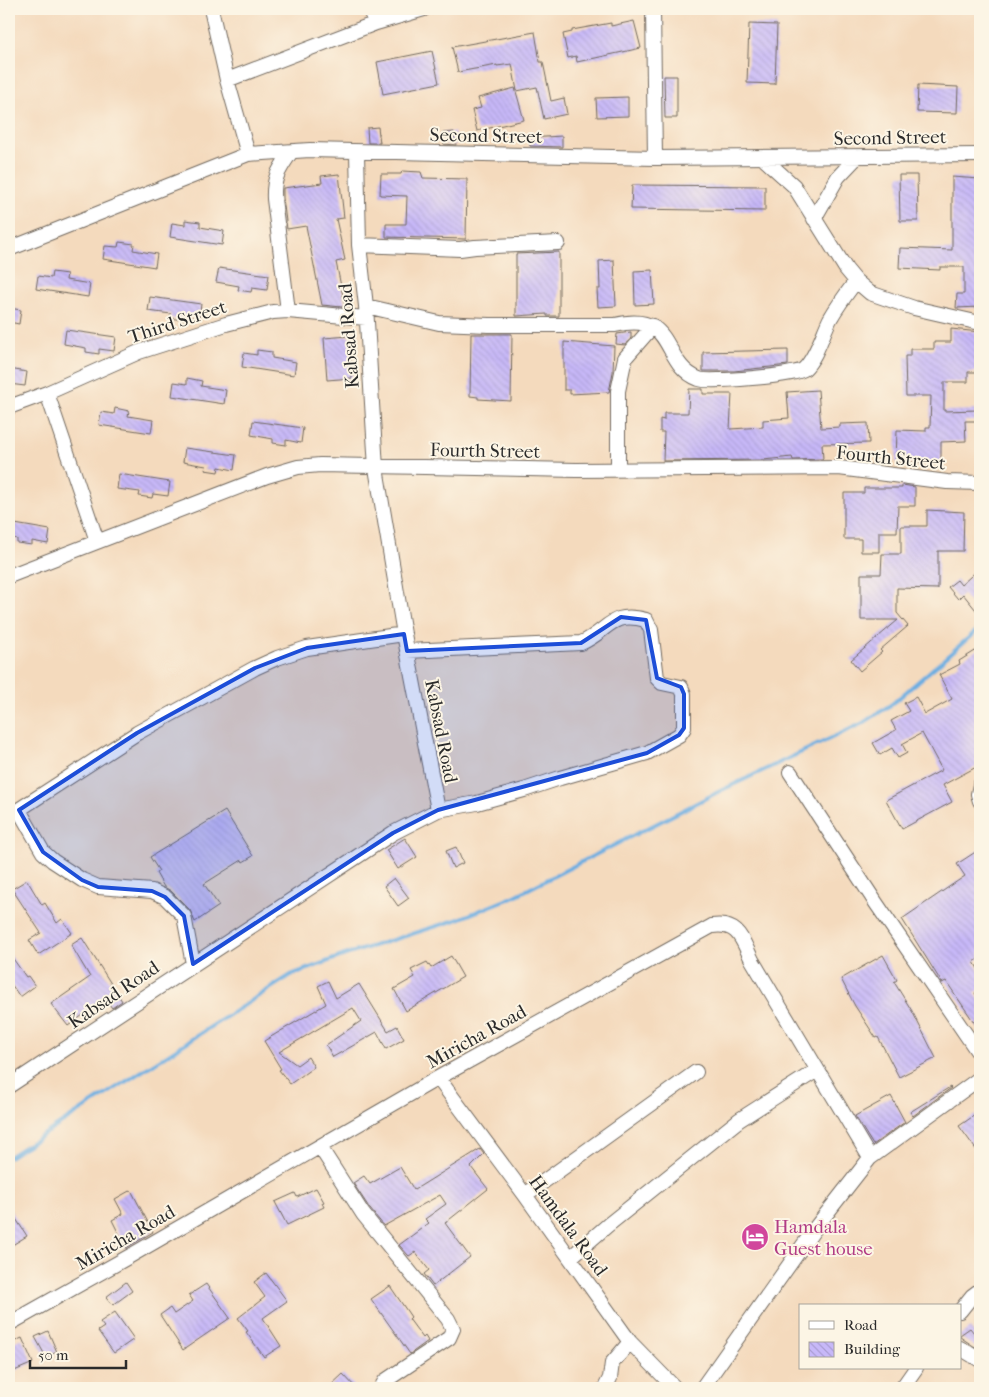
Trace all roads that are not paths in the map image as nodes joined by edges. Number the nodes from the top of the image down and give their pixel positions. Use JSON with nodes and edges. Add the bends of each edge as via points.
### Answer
{"nodes":[{"id":1,"x":211,"y":9,"type":"edge"},
{"id":2,"x":370,"y":9,"type":"edge"},
{"id":3,"x":424,"y":9,"type":"edge"},
{"id":4,"x":653,"y":9,"type":"edge"},
{"id":5,"x":376,"y":23,"type":"junction"},
{"id":6,"x":227,"y":80,"type":"junction"},
{"id":7,"x":291,"y":152,"type":"junction"},
{"id":8,"x":358,"y":152,"type":"junction"},
{"id":9,"x":248,"y":154,"type":"junction"},
{"id":10,"x":980,"y":155,"type":"edge"},
{"id":11,"x":857,"y":157,"type":"junction"},
{"id":12,"x":655,"y":158,"type":"junction"},
{"id":13,"x":763,"y":158,"type":"junction"},
{"id":14,"x":814,"y":219,"type":"junction"},
{"id":15,"x":558,"y":243,"type":"dead end"},
{"id":16,"x":359,"y":245,"type":"junction"},
{"id":17,"x":9,"y":249,"type":"edge"},
{"id":18,"x":856,"y":281,"type":"junction"},
{"id":19,"x":288,"y":311,"type":"junction"},
{"id":20,"x":366,"y":312,"type":"junction"},
{"id":21,"x":980,"y":323,"type":"edge"},
{"id":22,"x":652,"y":326,"type":"junction"},
{"id":23,"x":48,"y":393,"type":"junction"},
{"id":24,"x":9,"y":407,"type":"edge"},
{"id":25,"x":376,"y":468,"type":"junction"},
{"id":26,"x":618,"y":470,"type":"junction"},
{"id":27,"x":980,"y":484,"type":"edge"},
{"id":28,"x":97,"y":541,"type":"junction"},
{"id":29,"x":9,"y":576,"type":"edge"},
{"id":30,"x":404,"y":634,"type":"junction"},
{"id":31,"x":407,"y":651,"type":"junction"},
{"id":32,"x":790,"y":772,"type":"dead end"},
{"id":33,"x":980,"y":785,"type":"edge"},
{"id":34,"x":980,"y":801,"type":"edge"},
{"id":35,"x":438,"y":810,"type":"junction"},
{"id":36,"x":14,"y":813,"type":"edge"},
{"id":37,"x":193,"y":964,"type":"junction"},
{"id":38,"x":980,"y":1055,"type":"edge"},
{"id":39,"x":816,"y":1070,"type":"junction"},
{"id":40,"x":696,"y":1072,"type":"dead end"},
{"id":41,"x":438,"y":1078,"type":"junction"},
{"id":42,"x":980,"y":1078,"type":"edge"},
{"id":43,"x":9,"y":1086,"type":"edge"},
{"id":44,"x":320,"y":1147,"type":"junction"},
{"id":45,"x":870,"y":1158,"type":"junction"},
{"id":46,"x":525,"y":1195,"type":"junction"},
{"id":47,"x":570,"y":1258,"type":"junction"},
{"id":48,"x":980,"y":1290,"type":"edge"},
{"id":49,"x":962,"y":1308,"type":"edge"},
{"id":50,"x":9,"y":1324,"type":"edge"},
{"id":51,"x":630,"y":1342,"type":"junction"},
{"id":52,"x":962,"y":1349,"type":"edge"},
{"id":53,"x":980,"y":1360,"type":"edge"},
{"id":54,"x":915,"y":1370,"type":"edge"},
{"id":55,"x":381,"y":1388,"type":"edge"},
{"id":56,"x":605,"y":1388,"type":"edge"},
{"id":57,"x":675,"y":1388,"type":"edge"},
{"id":58,"x":702,"y":1388,"type":"edge"},
{"id":59,"x":902,"y":1388,"type":"edge"}],
"edges":[{"from":1,"to":6,"type":"street"},
{"from":2,"to":5,"type":"street"},
{"from":3,"to":5,"type":"street"},
{"from":4,"to":12,"type":"street"},
{"from":5,"to":6,"type":"street"},
{"from":6,"to":9,"type":"street"},
{"from":7,"to":8,"type":"street","name":"Second Street"},
{"from":7,"to":9,"type":"street","name":"Second Street"},
{"from":7,"to":19,"type":"street","via":[[273,184]]},
{"from":8,"to":12,"type":"street","name":"Second Street"},
{"from":8,"to":16,"type":"street","name":"Kabsad Road"},
{"from":9,"to":17,"type":"street","name":"Second Street"},
{"from":10,"to":11,"type":"street","name":"Second Street"},
{"from":11,"to":13,"type":"street","name":"Second Street"},
{"from":11,"to":14,"type":"street","via":[[838,177]]},
{"from":12,"to":13,"type":"street","name":"Second Street"},
{"from":13,"to":14,"type":"street","via":[[794,186]]},
{"from":14,"to":18,"type":"street"},
{"from":15,"to":16,"type":"street","via":[[460,249]]},
{"from":16,"to":20,"type":"street","name":"Kabsad Road"},
{"from":18,"to":21,"type":"street","via":[[870,293],[914,308]]},
{"from":18,"to":22,"type":"street","via":[[831,318],[812,357],[803,369],[796,372],[758,378],[700,380],[683,369],[665,338]]},
{"from":19,"to":20,"type":"street","name":"Third Street"},
{"from":19,"to":23,"type":"street","name":"Third Street","via":[[226,324],[139,352]]},
{"from":20,"to":22,"type":"street","name":"Third Street","via":[[439,323],[615,325],[630,322]]},
{"from":20,"to":25,"type":"street","name":"Kabsad Road"},
{"from":22,"to":26,"type":"street","via":[[625,358],[618,391]]},
{"from":23,"to":24,"type":"street","name":"Third Street"},
{"from":23,"to":28,"type":"street"},
{"from":25,"to":26,"type":"street","name":"Fourth Street"},
{"from":25,"to":28,"type":"street","name":"Fourth Street","via":[[298,466]]},
{"from":25,"to":30,"type":"street","name":"Kabsad Road"},
{"from":26,"to":27,"type":"street","name":"Fourth Street","via":[[839,468]]},
{"from":28,"to":29,"type":"street","name":"Fourth Street"},
{"from":30,"to":31,"type":"street","name":"Kabsad Road"},
{"from":30,"to":36,"type":"street","via":[[307,648],[255,668],[137,733]]},
{"from":31,"to":35,"type":"street","name":"Kabsad Road"},
{"from":31,"to":35,"type":"street","via":[[581,642],[608,623],[634,617],[646,620],[651,630],[657,678],[662,683],[681,687],[684,694],[684,728],[679,735],[648,753],[477,803]]},
{"from":32,"to":38,"type":"street"},
{"from":33,"to":34,"type":"street"},
{"from":35,"to":37,"type":"street","name":"Kabsad Road","via":[[392,833]]},
{"from":36,"to":37,"type":"street","via":[[43,852],[82,880],[98,887],[152,891],[165,897],[184,916]]},
{"from":37,"to":43,"type":"street","name":"Kabsad Road"},
{"from":39,"to":41,"type":"street","name":"Miricha Road","via":[[737,931],[723,924],[712,926]]},
{"from":39,"to":45,"type":"street","name":"Miricha Road"},
{"from":39,"to":47,"type":"street","via":[[739,1120]]},
{"from":40,"to":46,"type":"street"},
{"from":41,"to":44,"type":"street","name":"Miricha Road"},
{"from":41,"to":46,"type":"street","name":"Hamdala Road"},
{"from":42,"to":45,"type":"street"},
{"from":44,"to":50,"type":"street","name":"Miricha Road"},
{"from":44,"to":55,"type":"street","via":[[363,1214],[453,1329],[449,1338],[385,1381]]},
{"from":45,"to":58,"type":"street","via":[[816,1227]]},
{"from":46,"to":47,"type":"street","name":"Hamdala Road"},
{"from":47,"to":51,"type":"street","name":"Hamdala Road"},
{"from":48,"to":49,"type":"street"},
{"from":51,"to":56,"type":"street","via":[[612,1363]]},
{"from":51,"to":57,"type":"street","name":"Hamdala Road"},
{"from":52,"to":53,"type":"street"},
{"from":54,"to":59,"type":"street"}]}
